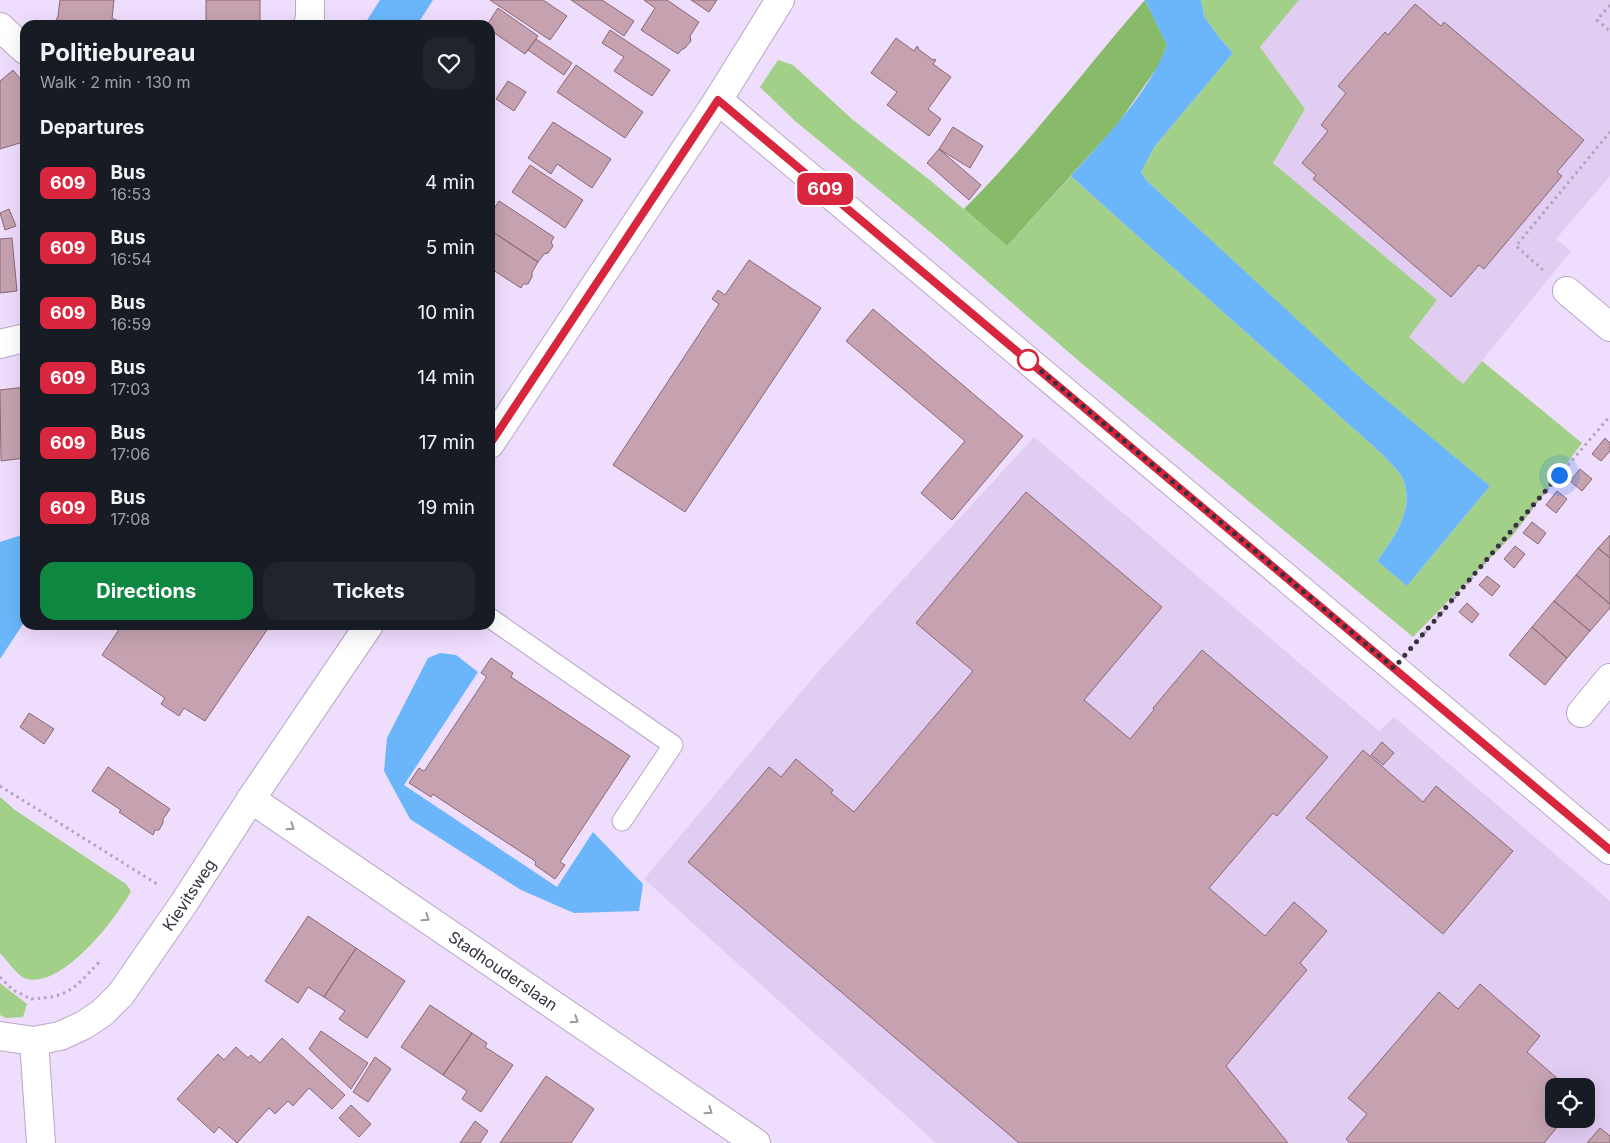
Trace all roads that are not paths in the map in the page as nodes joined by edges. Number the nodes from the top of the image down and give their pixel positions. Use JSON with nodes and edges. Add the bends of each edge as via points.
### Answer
{"nodes":[{"id":1,"x":310,"y":0,"type":"edge"},
{"id":2,"x":780,"y":0,"type":"edge"},
{"id":3,"x":309,"y":20,"type":"edge"},
{"id":4,"x":0,"y":27,"type":"edge"},
{"id":5,"x":20,"y":45,"type":"edge"},
{"id":6,"x":718,"y":100,"type":"junction"},
{"id":7,"x":1567,"y":291,"type":"road end"},
{"id":8,"x":1610,"y":327,"type":"edge"},
{"id":9,"x":20,"y":339,"type":"edge"},
{"id":10,"x":0,"y":344,"type":"edge"},
{"id":11,"x":495,"y":433,"type":"edge"},
{"id":12,"x":495,"y":621,"type":"edge"},
{"id":13,"x":366,"y":630,"type":"edge"},
{"id":14,"x":1610,"y":678,"type":"edge"},
{"id":15,"x":1581,"y":713,"type":"dead end"},
{"id":16,"x":251,"y":799,"type":"junction"},
{"id":17,"x":622,"y":821,"type":"dead end"},
{"id":18,"x":1610,"y":850,"type":"edge"},
{"id":19,"x":0,"y":1036,"type":"edge"},
{"id":20,"x":34,"y":1041,"type":"junction"},
{"id":21,"x":41,"y":1143,"type":"edge"},
{"id":22,"x":756,"y":1143,"type":"edge"}],
"edges":[{"from":1,"to":3,"type":"street"},
{"from":2,"to":6,"type":"street"},
{"from":4,"to":5,"type":"street"},
{"from":6,"to":11,"type":"street"},
{"from":6,"to":18,"type":"street"},
{"from":7,"to":8,"type":"street"},
{"from":9,"to":10,"type":"street"},
{"from":12,"to":17,"type":"lane","via":[[673,745]]},
{"from":13,"to":16,"type":"street","name":"Kievitsweg"},
{"from":14,"to":15,"type":"street"},
{"from":16,"to":20,"type":"street","name":"Kievitsweg","via":[[121,994],[102,1013],[84,1024],[60,1036]]},
{"from":16,"to":22,"type":"street","name":"Stadhouderslaan","one_way":true},
{"from":19,"to":20,"type":"street","name":"Kievitsweg"},
{"from":20,"to":21,"type":"street"}]}
